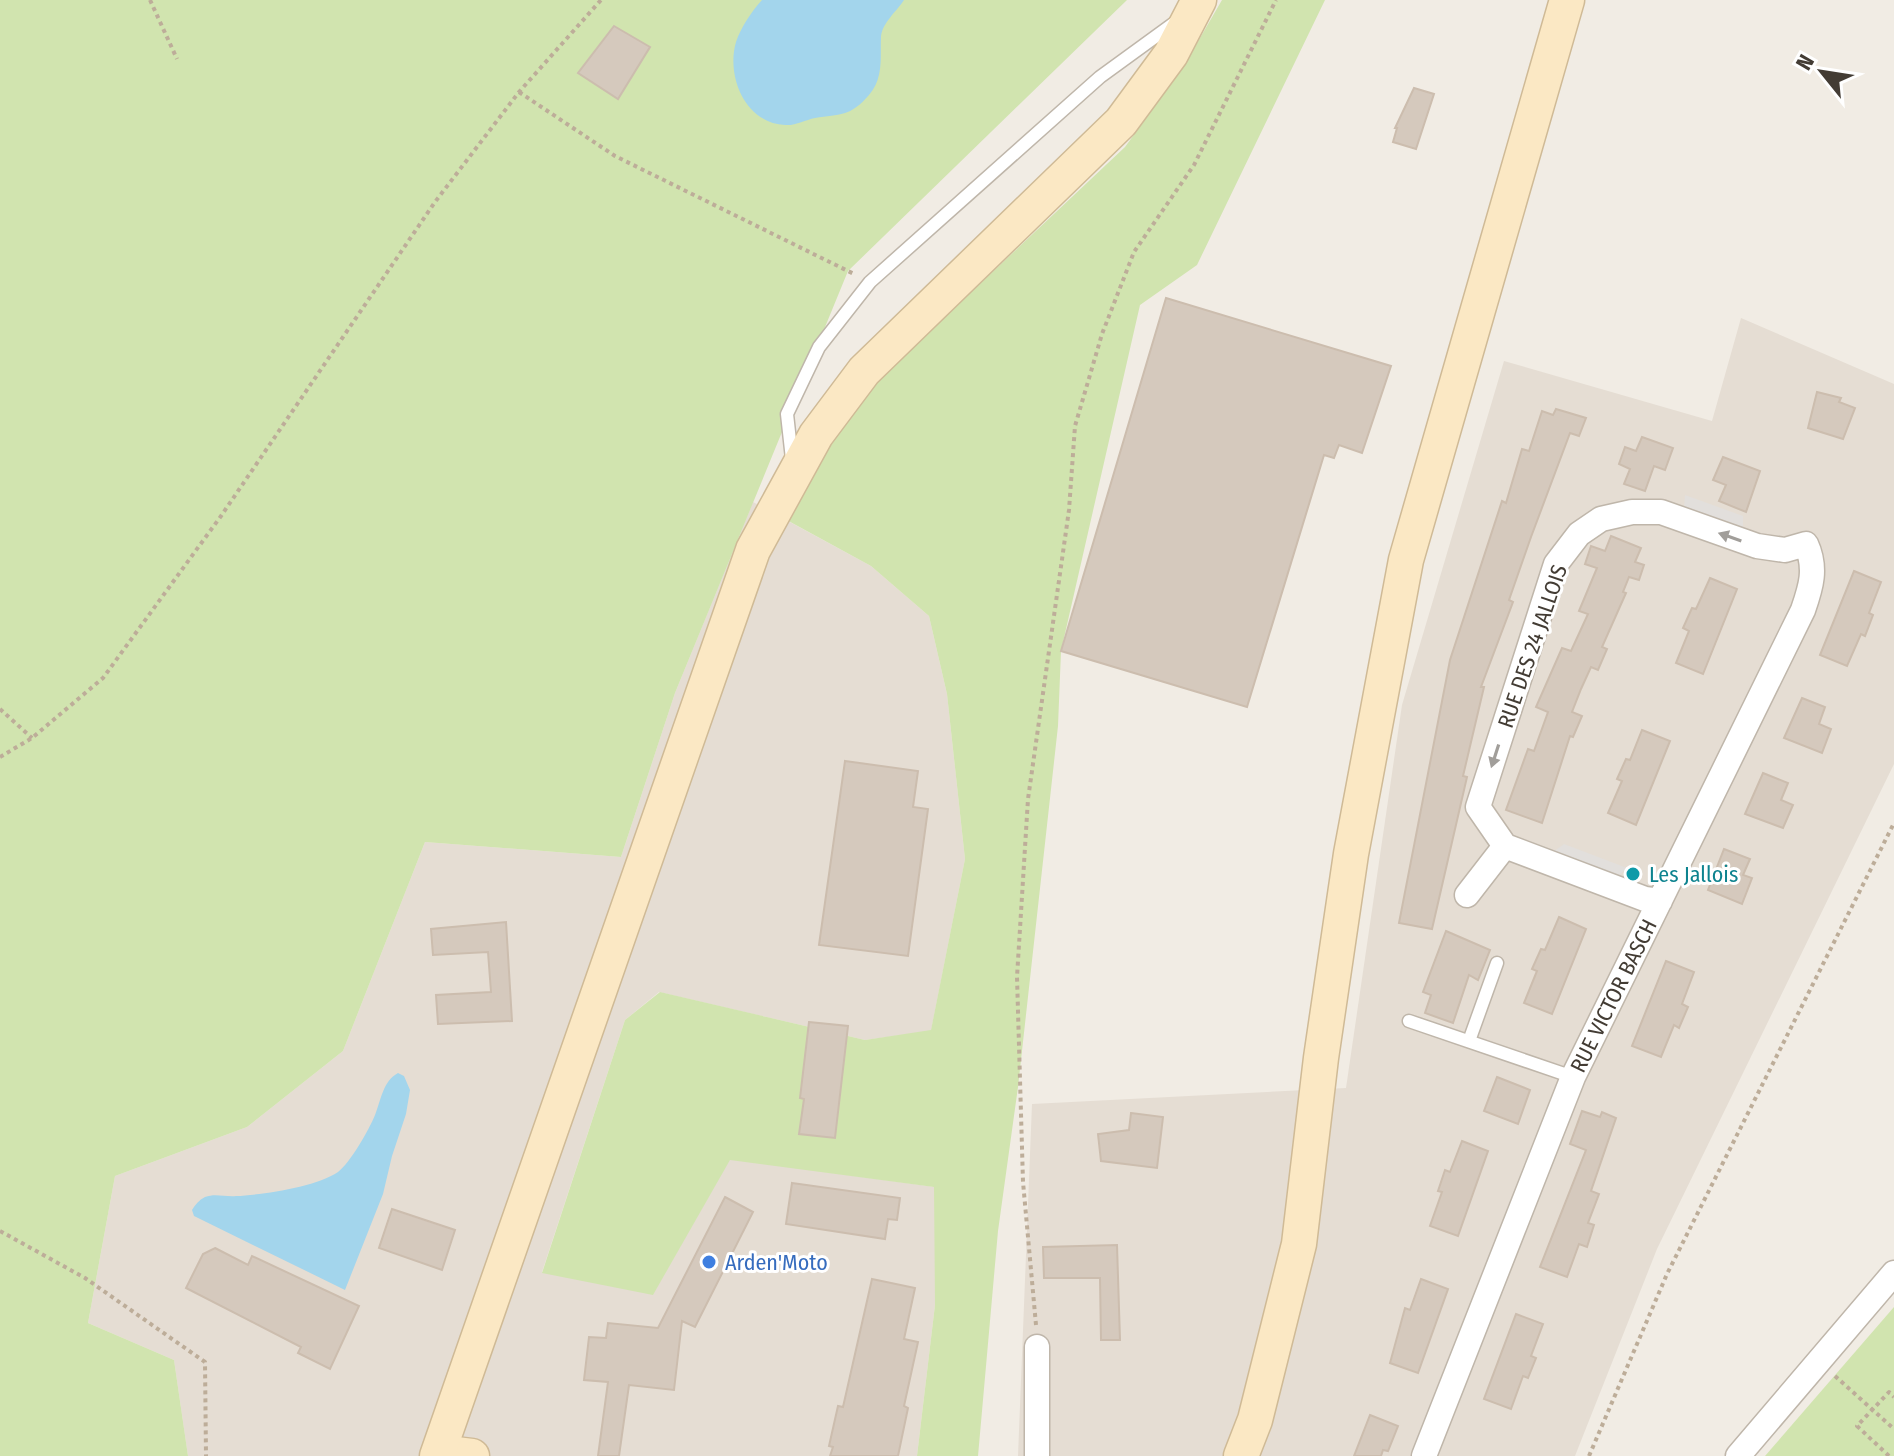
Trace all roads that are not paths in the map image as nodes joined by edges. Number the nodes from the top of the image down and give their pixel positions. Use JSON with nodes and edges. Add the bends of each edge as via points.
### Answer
{"nodes":[{"id":1,"x":1567,"y":0,"type":"edge"},
{"id":2,"x":1198,"y":4,"type":"edge"},
{"id":3,"x":794,"y":476,"type":"junction"},
{"id":4,"x":1806,"y":544,"type":"joint"},
{"id":5,"x":1505,"y":846,"type":"junction"},
{"id":6,"x":1467,"y":895,"type":"dead end"},
{"id":7,"x":1660,"y":901,"type":"junction"},
{"id":8,"x":1497,"y":963,"type":"dead end"},
{"id":9,"x":1409,"y":1021,"type":"dead end"},
{"id":10,"x":1469,"y":1041,"type":"junction"},
{"id":11,"x":1573,"y":1077,"type":"junction"},
{"id":12,"x":1894,"y":1273,"type":"edge"},
{"id":13,"x":1037,"y":1347,"type":"road end"},
{"id":14,"x":449,"y":1455,"type":"edge"},
{"id":15,"x":1037,"y":1456,"type":"edge"},
{"id":16,"x":1241,"y":1456,"type":"edge"},
{"id":17,"x":1424,"y":1456,"type":"edge"},
{"id":18,"x":1738,"y":1456,"type":"edge"}],
"edges":[{"from":1,"to":16,"type":"street","via":[[1406,560],[1351,854],[1299,1244],[1255,1420]]},
{"from":2,"to":3,"type":"street","via":[[1171,54],[1121,122],[864,371],[816,435]]},
{"from":2,"to":3,"type":"lane","via":[[1100,77],[870,282],[819,347],[787,414]]},
{"from":3,"to":14,"type":"street","via":[[753,550]]},
{"from":4,"to":5,"type":"street","name":"RUE DES 24 JALLOIS","one_way":true,"via":[[1785,550],[1757,546],[1661,512],[1601,519],[1579,534],[1556,564],[1478,807]]},
{"from":4,"to":7,"type":"street","name":"RUE VICTOR BASCH","via":[[1813,568],[1803,610]]},
{"from":5,"to":6,"type":"street"},
{"from":5,"to":7,"type":"street"},
{"from":7,"to":11,"type":"street","name":"RUE VICTOR BASCH"},
{"from":8,"to":10,"type":"lane"},
{"from":9,"to":10,"type":"lane"},
{"from":10,"to":11,"type":"lane"},
{"from":11,"to":17,"type":"street","name":"RUE VICTOR BASCH"},
{"from":12,"to":18,"type":"street"},
{"from":13,"to":15,"type":"street"}]}
